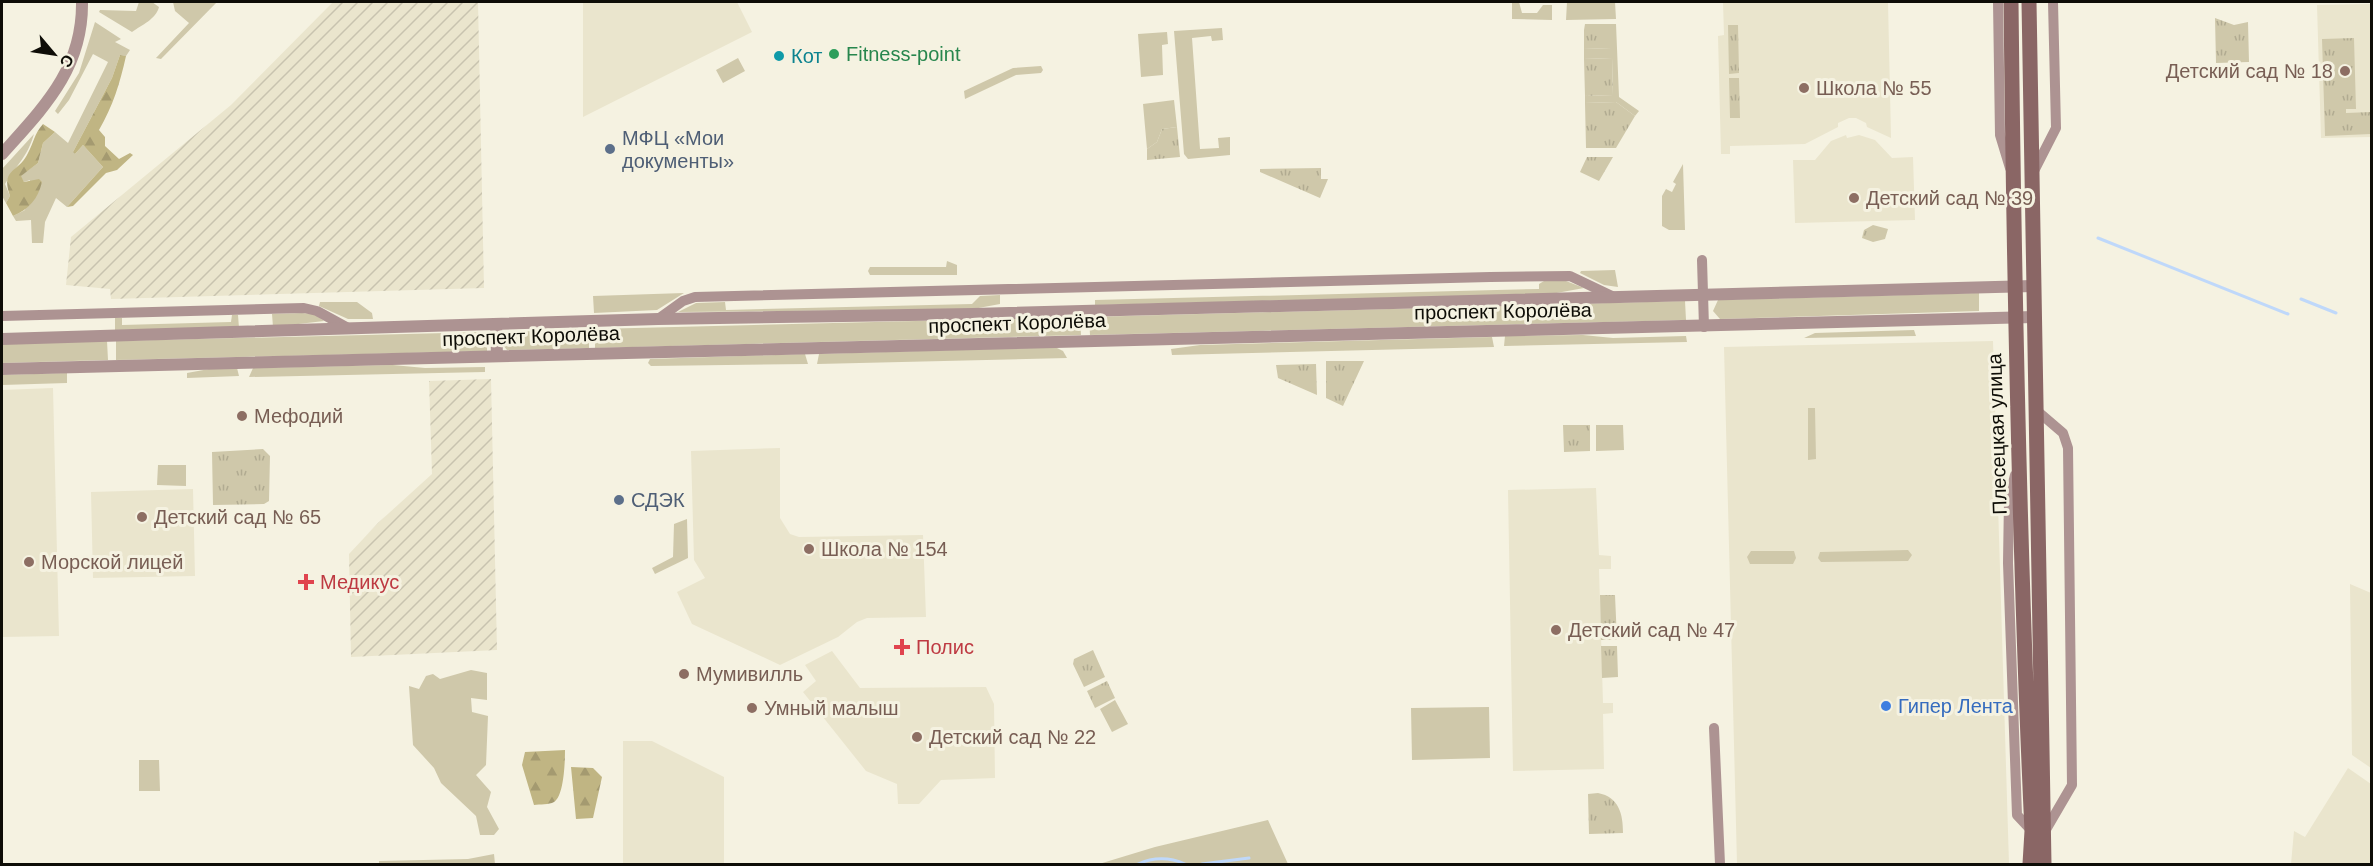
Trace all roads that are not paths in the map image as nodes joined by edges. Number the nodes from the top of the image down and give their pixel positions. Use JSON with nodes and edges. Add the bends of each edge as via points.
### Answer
{"nodes":[{"id":1,"x":82,"y":2,"type":"edge"},
{"id":2,"x":1998,"y":2,"type":"edge"},
{"id":3,"x":2010,"y":2,"type":"edge"},
{"id":4,"x":2029,"y":2,"type":"edge"},
{"id":5,"x":2053,"y":2,"type":"edge"},
{"id":6,"x":2,"y":153,"type":"edge"},
{"id":7,"x":2013,"y":175,"type":"junction"},
{"id":8,"x":2032,"y":176,"type":"junction"},
{"id":9,"x":1702,"y":260,"type":"dead end"},
{"id":10,"x":2033,"y":286,"type":"junction"},
{"id":11,"x":2014,"y":287,"type":"junction"},
{"id":12,"x":1702,"y":293,"type":"junction"},
{"id":13,"x":1612,"y":296,"type":"junction"},
{"id":14,"x":2,"y":316,"type":"edge"},
{"id":15,"x":2014,"y":317,"type":"junction"},
{"id":16,"x":2034,"y":317,"type":"junction"},
{"id":17,"x":658,"y":319,"type":"junction"},
{"id":18,"x":496,"y":324,"type":"junction"},
{"id":19,"x":1704,"y":327,"type":"junction"},
{"id":20,"x":348,"y":328,"type":"junction"},
{"id":21,"x":2,"y":339,"type":"edge"},
{"id":22,"x":497,"y":356,"type":"junction"},
{"id":23,"x":2,"y":369,"type":"edge"},
{"id":24,"x":2035,"y":409,"type":"junction"},
{"id":25,"x":1714,"y":728,"type":"dead end"},
{"id":26,"x":2038,"y":832,"type":"junction"},
{"id":27,"x":1720,"y":864,"type":"edge"},
{"id":28,"x":2030,"y":864,"type":"edge"},
{"id":29,"x":2044,"y":864,"type":"edge"}],
"edges":[{"from":1,"to":6,"type":"street","via":[[76,49],[62,83]]},
{"from":2,"to":7,"type":"street","via":[[2000,135]]},
{"from":3,"to":7,"type":"main road","name":"Плесецкая улица"},
{"from":4,"to":8,"type":"main road","name":"Плесецкая улица"},
{"from":5,"to":8,"type":"street","via":[[2056,128]]},
{"from":7,"to":11,"type":"main road","name":"Плесецкая улица"},
{"from":8,"to":10,"type":"main road","name":"Плесецкая улица"},
{"from":9,"to":12,"type":"street"},
{"from":10,"to":11,"type":"street","name":"проспект Королёва"},
{"from":10,"to":16,"type":"main road","name":"Плесецкая улица"},
{"from":11,"to":12,"type":"street","name":"проспект Королёва"},
{"from":11,"to":15,"type":"main road","name":"Плесецкая улица"},
{"from":12,"to":13,"type":"street","name":"проспект Королёва"},
{"from":12,"to":19,"type":"street"},
{"from":13,"to":17,"type":"street","name":"проспект Королёва"},
{"from":13,"to":17,"type":"street","via":[[1570,276],[1445,278],[695,297]]},
{"from":14,"to":20,"type":"street","via":[[304,308]]},
{"from":15,"to":16,"type":"street","name":"проспект Королёва"},
{"from":15,"to":19,"type":"street","name":"проспект Королёва"},
{"from":15,"to":26,"type":"main road","name":"Плесецкая улица","via":[[2022,627]]},
{"from":16,"to":24,"type":"main road","name":"Плесецкая улица"},
{"from":17,"to":18,"type":"street","name":"проспект Королёва"},
{"from":18,"to":20,"type":"street","name":"проспект Королёва"},
{"from":18,"to":22,"type":"street"},
{"from":19,"to":22,"type":"street","name":"проспект Королёва"},
{"from":20,"to":21,"type":"street","name":"проспект Королёва"},
{"from":22,"to":23,"type":"street","name":"проспект Королёва"},
{"from":24,"to":26,"type":"main road","name":"Плесецкая улица"},
{"from":24,"to":26,"type":"street","via":[[2063,433],[2068,448],[2072,785]]},
{"from":25,"to":27,"type":"street"},
{"from":26,"to":28,"type":"main road","name":"Плесецкая улица"},
{"from":26,"to":29,"type":"main road","name":"Плесецкая улица"}]}
